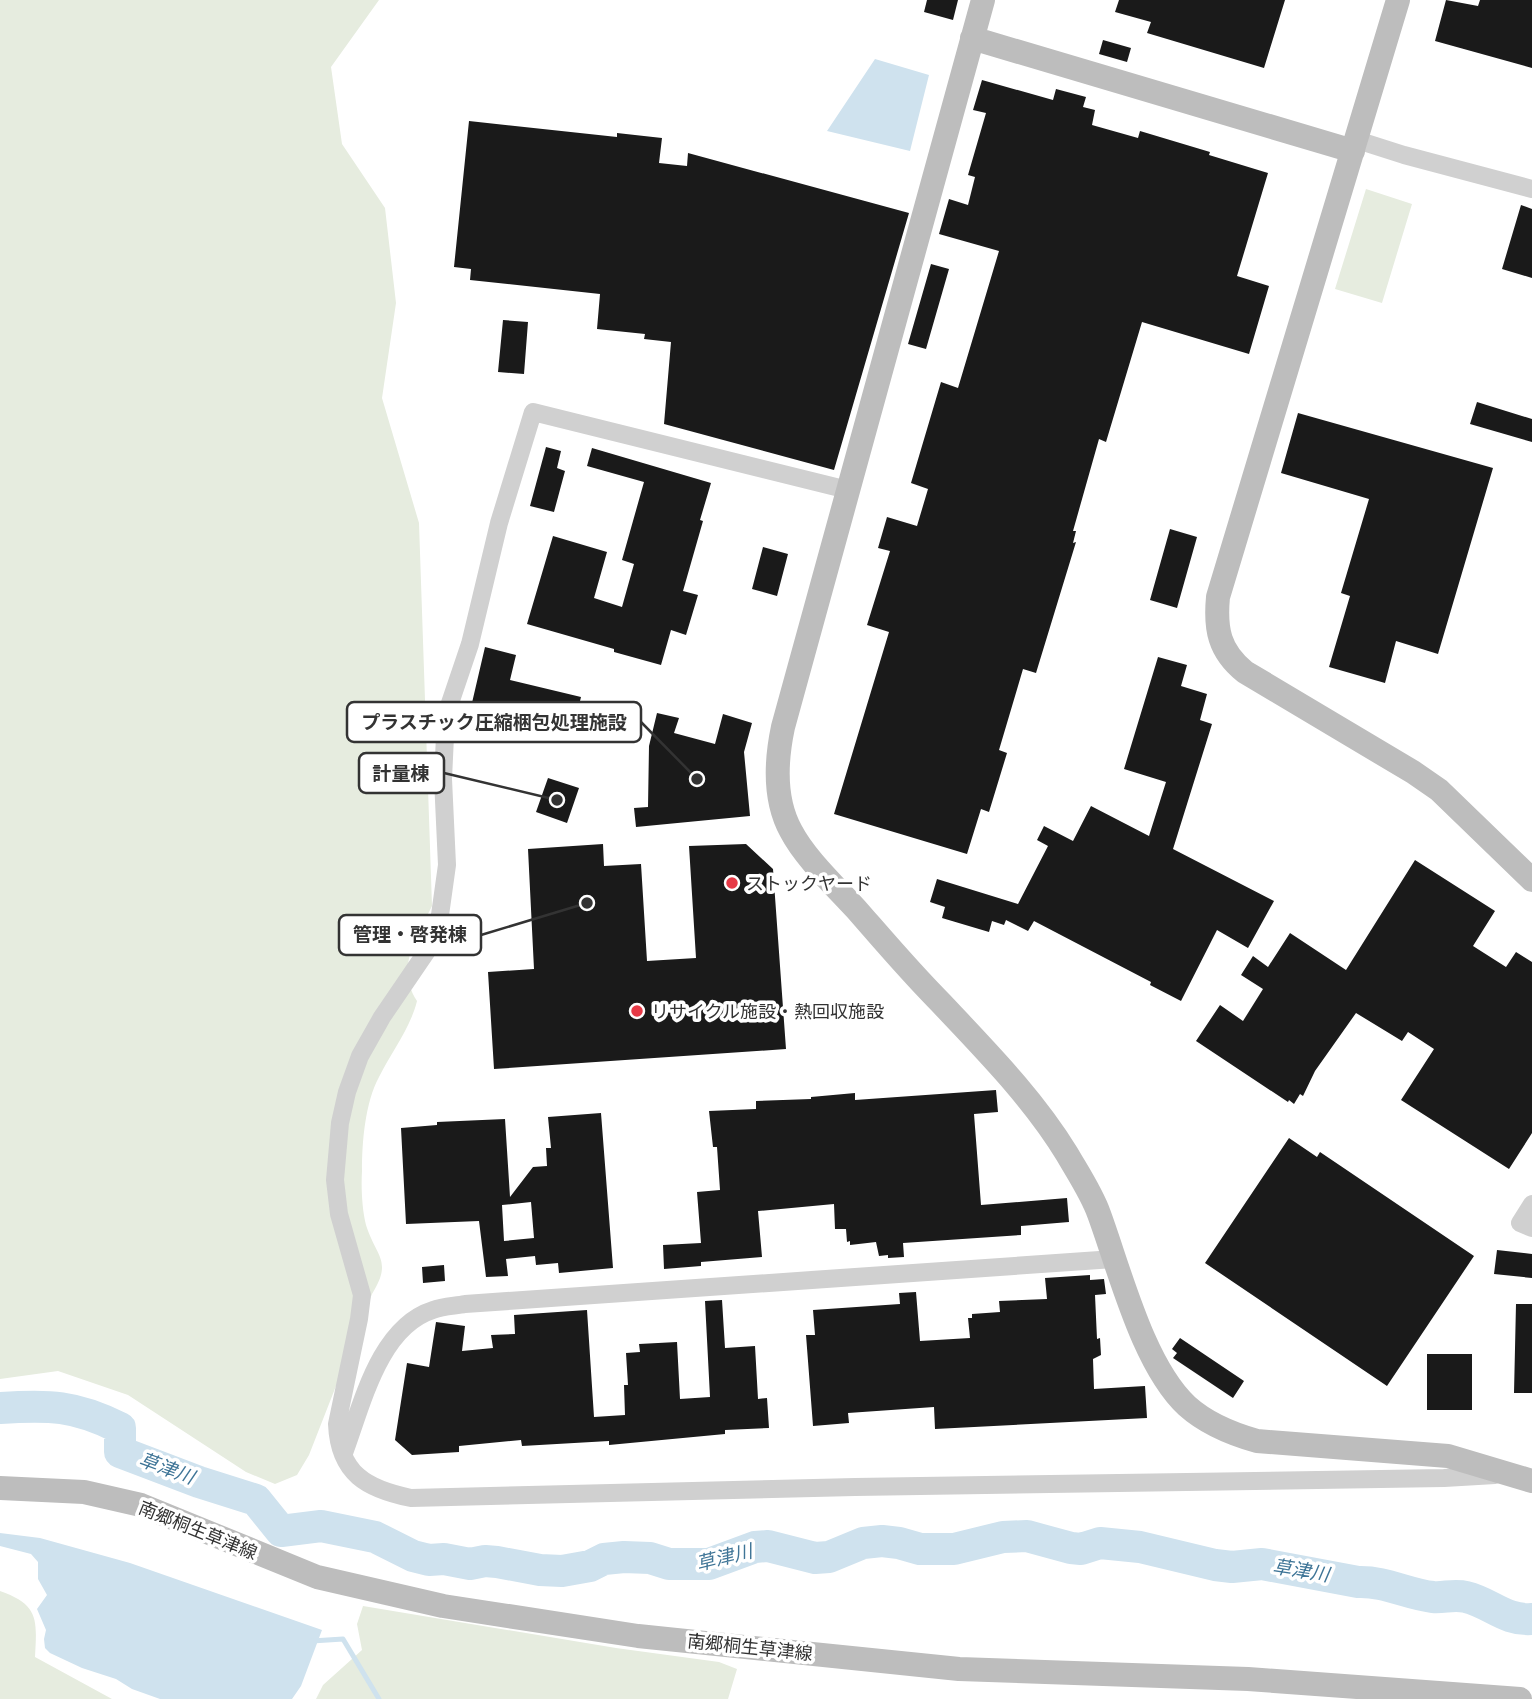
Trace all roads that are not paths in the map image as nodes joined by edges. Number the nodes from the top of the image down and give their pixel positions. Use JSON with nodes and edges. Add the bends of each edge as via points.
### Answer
{"nodes":[{"id":1,"x":983,"y":0,"type":"edge"},
{"id":2,"x":1398,"y":0,"type":"edge"},
{"id":3,"x":972,"y":37,"type":"junction"},
{"id":4,"x":1355,"y":146,"type":"junction"},
{"id":5,"x":1532,"y":189,"type":"edge"},
{"id":6,"x":848,"y":490,"type":"junction"},
{"id":7,"x":1532,"y":880,"type":"edge"},
{"id":8,"x":1532,"y":1204,"type":"edge"},
{"id":9,"x":1532,"y":1228,"type":"edge"},
{"id":10,"x":1114,"y":1259,"type":"junction"},
{"id":11,"x":344,"y":1453,"type":"junction"},
{"id":12,"x":1522,"y":1477,"type":"edge"},
{"id":13,"x":0,"y":1488,"type":"edge"},
{"id":14,"x":1520,"y":1699,"type":"edge"}],
"edges":[{"from":1,"to":3,"type":"street"},
{"from":2,"to":4,"type":"street"},
{"from":3,"to":4,"type":"street"},
{"from":3,"to":6,"type":"street"},
{"from":4,"to":5,"type":"street"},
{"from":4,"to":7,"type":"street","via":[[1218,597],[1216,620],[1232,662],[1439,790]]},
{"from":6,"to":10,"type":"street","via":[[778,753],[778,781],[791,831],[1032,1104],[1066,1152],[1098,1212]]},
{"from":6,"to":11,"type":"street","via":[[533,412],[446,715],[447,865],[440,915],[427,951],[360,1056],[340,1123],[335,1180],[339,1214],[362,1294],[337,1424]]},
{"from":8,"to":9,"type":"street","via":[[1520,1223]]},
{"from":10,"to":11,"type":"street","via":[[466,1304],[433,1310],[399,1331],[380,1359]]},
{"from":10,"to":12,"type":"street","via":[[1153,1360],[1168,1384],[1187,1406],[1229,1433],[1257,1441],[1448,1456]]},
{"from":11,"to":12,"type":"street","via":[[364,1483],[411,1498],[855,1486]]},
{"from":13,"to":14,"type":"street","name":"南郷桐生草津線","via":[[84,1492],[141,1505],[317,1577],[443,1606],[638,1636],[959,1670],[1248,1679]]}]}
